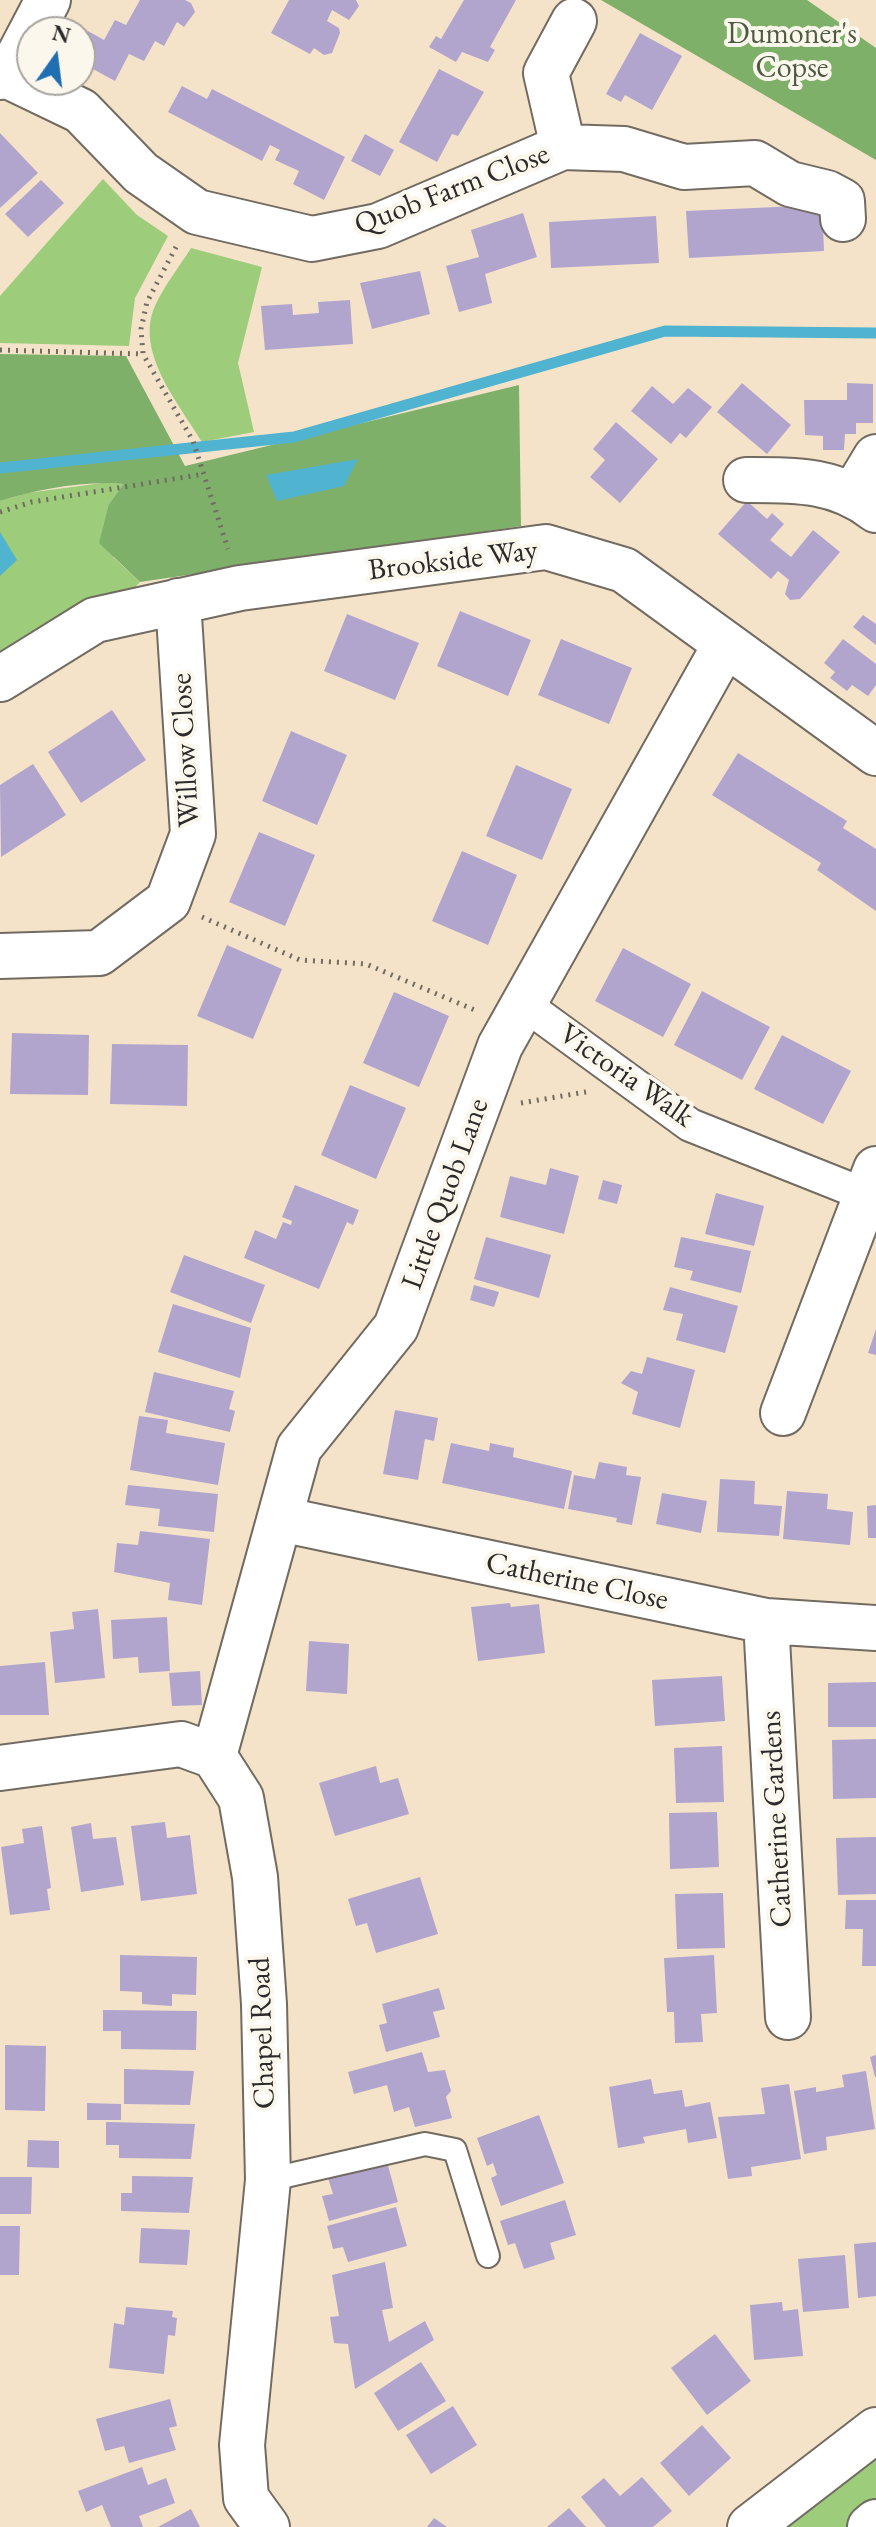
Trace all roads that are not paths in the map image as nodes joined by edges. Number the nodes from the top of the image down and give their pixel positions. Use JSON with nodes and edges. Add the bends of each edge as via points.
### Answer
{"nodes":[{"id":1,"x":48,"y":0,"type":"edge"},
{"id":2,"x":574,"y":21,"type":"dead end"},
{"id":3,"x":4,"y":76,"type":"edge"},
{"id":4,"x":563,"y":147,"type":"junction"},
{"id":5,"x":843,"y":219,"type":"dead end"},
{"id":6,"x":876,"y":457,"type":"edge"},
{"id":7,"x":746,"y":480,"type":"dead end"},
{"id":8,"x":865,"y":502,"type":"edge"},
{"id":9,"x":178,"y":601,"type":"junction"},
{"id":10,"x":725,"y":645,"type":"junction"},
{"id":11,"x":0,"y":679,"type":"edge"},
{"id":12,"x":873,"y":745,"type":"edge"},
{"id":13,"x":0,"y":956,"type":"edge"},
{"id":14,"x":518,"y":1015,"type":"junction"},
{"id":15,"x":869,"y":1200,"type":"edge"},
{"id":16,"x":783,"y":1413,"type":"dead end"},
{"id":17,"x":280,"y":1519,"type":"junction"},
{"id":18,"x":766,"y":1621,"type":"junction"},
{"id":19,"x":876,"y":1628,"type":"edge"},
{"id":20,"x":214,"y":1756,"type":"junction"},
{"id":21,"x":0,"y":1768,"type":"edge"},
{"id":22,"x":788,"y":2017,"type":"dead end"},
{"id":23,"x":268,"y":2180,"type":"junction"},
{"id":24,"x":488,"y":2256,"type":"dead end"},
{"id":25,"x":876,"y":2430,"type":"edge"},
{"id":26,"x":876,"y":2522,"type":"edge"},
{"id":27,"x":267,"y":2527,"type":"edge"},
{"id":28,"x":750,"y":2527,"type":"edge"},
{"id":29,"x":870,"y":2527,"type":"edge"}],
"edges":[{"from":1,"to":3,"type":"street","name":"Quob Farm Close"},
{"from":2,"to":4,"type":"street","name":"Quob Farm Close","via":[[546,73]]},
{"from":3,"to":4,"type":"street","name":"Quob Farm Close","via":[[81,111],[141,173],[197,212],[312,239],[378,226]]},
{"from":4,"to":5,"type":"street","name":"Quob Farm Close","via":[[624,149],[684,167],[755,163],[790,184],[842,201]]},
{"from":6,"to":8,"type":"street"},
{"from":7,"to":8,"type":"street","via":[[821,482]]},
{"from":9,"to":10,"type":"street","name":"Brookside Way","via":[[546,547],[624,570]]},
{"from":9,"to":11,"type":"street","name":"Brookside Way","via":[[95,620]]},
{"from":9,"to":13,"type":"street","name":"Willow Close","via":[[193,834],[168,901],[99,953]]},
{"from":10,"to":12,"type":"street","name":"Brookside Way"},
{"from":10,"to":14,"type":"street","name":"Little Quob Lane"},
{"from":14,"to":15,"type":"street","name":"Victoria Walk","via":[[690,1125]]},
{"from":14,"to":17,"type":"street","name":"Little Quob Lane","via":[[396,1327],[299,1448]]},
{"from":15,"to":16,"type":"street"},
{"from":17,"to":18,"type":"street","name":"Catherine Close"},
{"from":17,"to":20,"type":"street","name":"Little Quob Lane"},
{"from":18,"to":19,"type":"street","name":"Catherine Close"},
{"from":18,"to":22,"type":"street","name":"Catherine Gardens"},
{"from":20,"to":21,"type":"street","via":[[181,1744]]},
{"from":20,"to":23,"type":"street","name":"Chapel Road","via":[[241,1798],[255,1877]]},
{"from":23,"to":24,"type":"lane","via":[[425,2144],[455,2150]]},
{"from":23,"to":27,"type":"street","name":"Chapel Road","via":[[242,2445],[246,2498]]},
{"from":25,"to":28,"type":"street"},
{"from":26,"to":29,"type":"street"}]}
